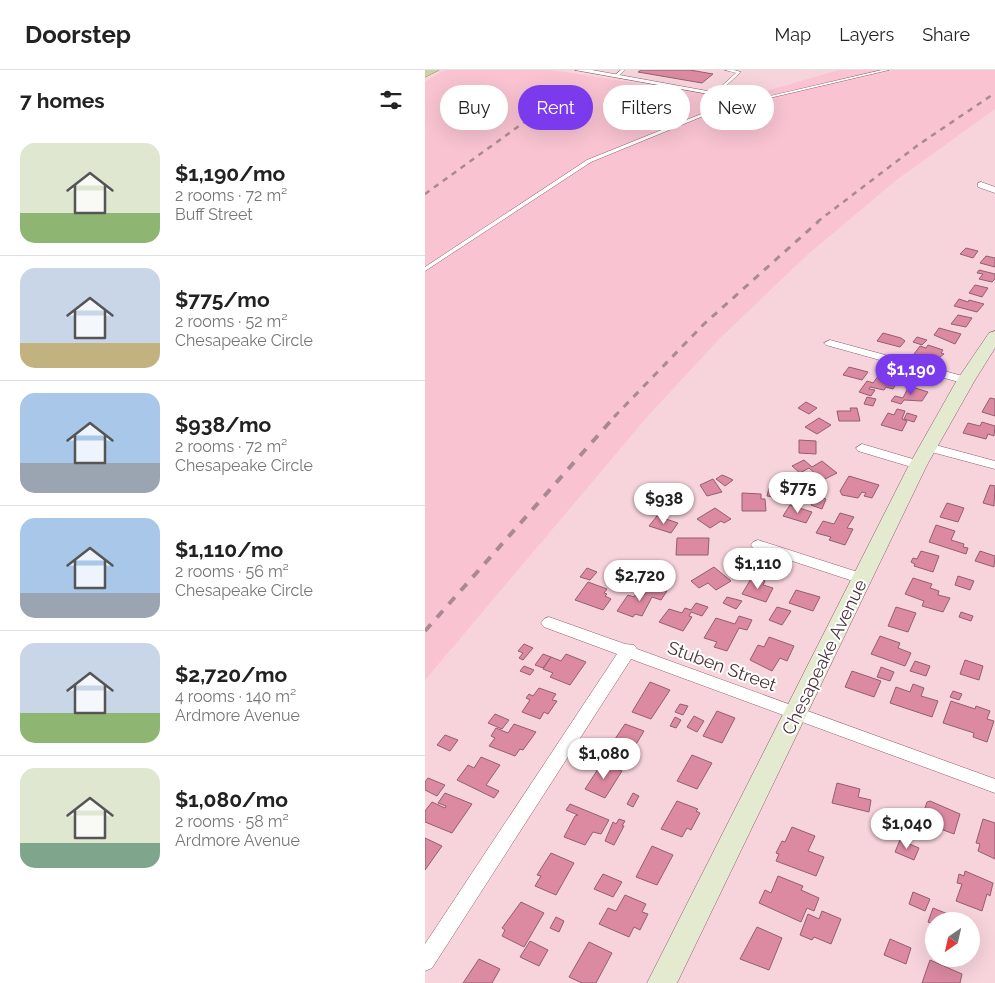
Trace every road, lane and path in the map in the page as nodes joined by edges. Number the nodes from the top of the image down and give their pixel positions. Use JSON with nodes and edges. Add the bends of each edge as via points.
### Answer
{"nodes":[{"id":1,"x":433,"y":70,"type":"edge"},
{"id":2,"x":579,"y":70,"type":"edge"},
{"id":3,"x":623,"y":70,"type":"edge"},
{"id":4,"x":727,"y":70,"type":"edge"},
{"id":5,"x":887,"y":70,"type":"edge"},
{"id":6,"x":425,"y":74,"type":"edge"},
{"id":7,"x":616,"y":76,"type":"junction"},
{"id":8,"x":725,"y":85,"type":"edge"},
{"id":9,"x":700,"y":90,"type":"edge"},
{"id":10,"x":774,"y":96,"type":"edge"},
{"id":11,"x":700,"y":116,"type":"edge"},
{"id":12,"x":981,"y":185,"type":"dead end"},
{"id":13,"x":995,"y":190,"type":"edge"},
{"id":14,"x":425,"y":269,"type":"edge"},
{"id":15,"x":995,"y":336,"type":"edge"},
{"id":16,"x":830,"y":342,"type":"dead end"},
{"id":17,"x":966,"y":380,"type":"junction"},
{"id":18,"x":862,"y":448,"type":"dead end"},
{"id":19,"x":923,"y":456,"type":"junction"},
{"id":20,"x":995,"y":465,"type":"edge"},
{"id":21,"x":758,"y":545,"type":"dead end"},
{"id":22,"x":862,"y":578,"type":"junction"},
{"id":23,"x":549,"y":623,"type":"dead end"},
{"id":24,"x":628,"y":651,"type":"junction"},
{"id":25,"x":795,"y":714,"type":"junction"},
{"id":26,"x":995,"y":786,"type":"edge"},
{"id":27,"x":425,"y":961,"type":"edge"},
{"id":28,"x":663,"y":983,"type":"edge"}],
"edges":[{"from":1,"to":6,"type":"main road"},
{"from":2,"to":7,"type":"street"},
{"from":3,"to":7,"type":"lane"},
{"from":4,"to":8,"type":"lane","via":[[739,72]]},
{"from":5,"to":10,"type":"lane"},
{"from":7,"to":9,"type":"street"},
{"from":11,"to":14,"type":"lane","via":[[589,161]]},
{"from":12,"to":13,"type":"street"},
{"from":15,"to":17,"type":"street","name":"Chesapeake Avenue"},
{"from":16,"to":17,"type":"street"},
{"from":17,"to":19,"type":"street","name":"Chesapeake Avenue"},
{"from":18,"to":19,"type":"street"},
{"from":19,"to":20,"type":"street"},
{"from":19,"to":22,"type":"street","name":"Chesapeake Avenue"},
{"from":21,"to":22,"type":"street"},
{"from":22,"to":25,"type":"street","name":"Chesapeake Avenue"},
{"from":23,"to":24,"type":"street","name":"Stuben Street"},
{"from":24,"to":25,"type":"street","name":"Stuben Street"},
{"from":24,"to":27,"type":"street"},
{"from":25,"to":26,"type":"street","name":"Stuben Street"},
{"from":25,"to":28,"type":"street","name":"Chesapeake Avenue"}]}
